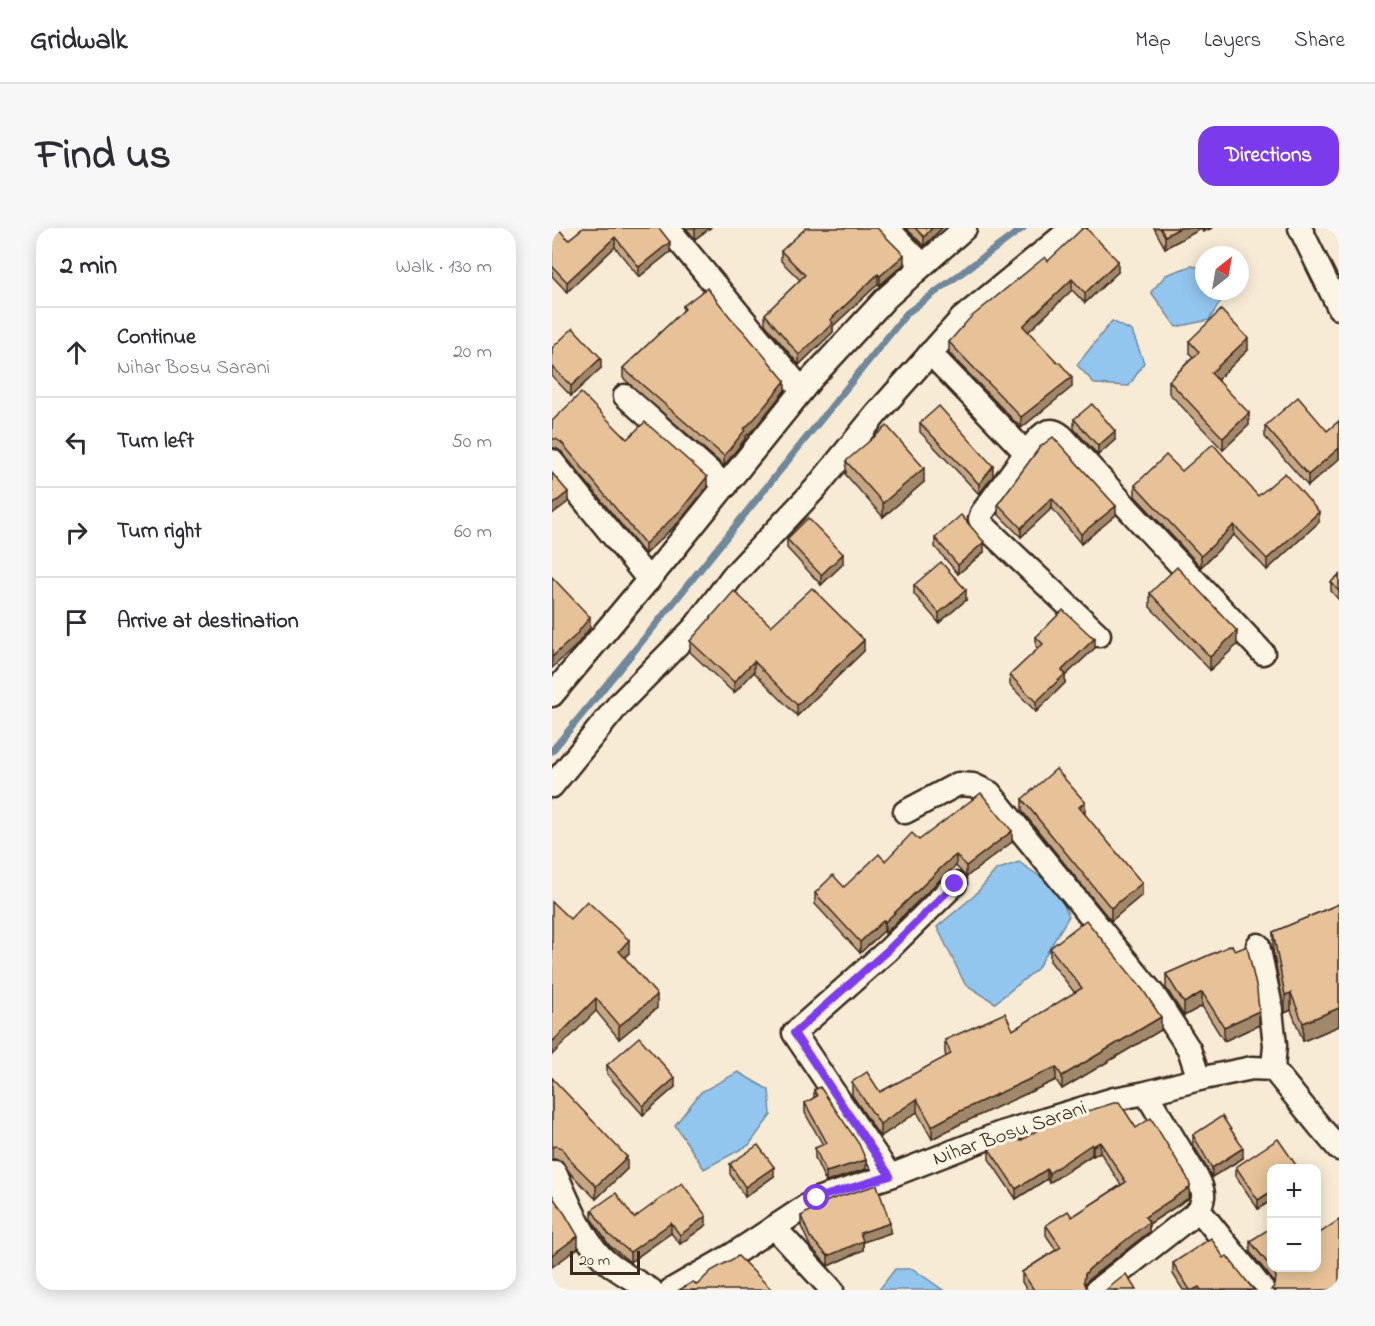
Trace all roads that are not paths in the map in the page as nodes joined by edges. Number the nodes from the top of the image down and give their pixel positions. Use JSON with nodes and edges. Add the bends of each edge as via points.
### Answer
{"nodes":[{"id":1,"x":668,"y":228,"type":"edge"},
{"id":2,"x":887,"y":228,"type":"edge"},
{"id":3,"x":965,"y":228,"type":"edge"},
{"id":4,"x":1075,"y":228,"type":"edge"},
{"id":5,"x":1300,"y":228,"type":"edge"},
{"id":6,"x":923,"y":265,"type":"junction"},
{"id":7,"x":1339,"y":308,"type":"edge"},
{"id":8,"x":930,"y":353,"type":"junction"},
{"id":9,"x":802,"y":390,"type":"junction"},
{"id":10,"x":625,"y":396,"type":"dead end"},
{"id":11,"x":1026,"y":453,"type":"junction"},
{"id":12,"x":552,"y":461,"type":"edge"},
{"id":13,"x":726,"y":486,"type":"junction"},
{"id":14,"x":649,"y":580,"type":"junction"},
{"id":15,"x":1099,"y":635,"type":"dead end"},
{"id":16,"x":1263,"y":653,"type":"dead end"},
{"id":17,"x":552,"y":695,"type":"edge"},
{"id":18,"x":552,"y":786,"type":"edge"},
{"id":19,"x":905,"y":812,"type":"dead end"},
{"id":20,"x":955,"y":884,"type":"dead end"},
{"id":21,"x":1258,"y":945,"type":"dead end"},
{"id":22,"x":1273,"y":1069,"type":"junction"},
{"id":23,"x":1199,"y":1078,"type":"junction"},
{"id":24,"x":1146,"y":1093,"type":"junction"},
{"id":25,"x":1339,"y":1149,"type":"edge"},
{"id":26,"x":555,"y":1172,"type":"dead end"},
{"id":27,"x":890,"y":1176,"type":"junction"},
{"id":28,"x":1199,"y":1210,"type":"junction"},
{"id":29,"x":774,"y":1227,"type":"junction"},
{"id":30,"x":651,"y":1290,"type":"edge"},
{"id":31,"x":671,"y":1290,"type":"edge"},
{"id":32,"x":832,"y":1290,"type":"edge"},
{"id":33,"x":1097,"y":1290,"type":"edge"},
{"id":34,"x":1263,"y":1290,"type":"edge"}],
"edges":[{"from":1,"to":9,"type":"street"},
{"from":2,"to":6,"type":"street"},
{"from":3,"to":6,"type":"street"},
{"from":4,"to":8,"type":"street","via":[[961,319]]},
{"from":5,"to":7,"type":"street"},
{"from":6,"to":9,"type":"street","via":[[886,298]]},
{"from":8,"to":11,"type":"street"},
{"from":8,"to":18,"type":"street","via":[[815,489],[732,577],[694,628],[619,704]]},
{"from":9,"to":13,"type":"street"},
{"from":10,"to":13,"type":"street"},
{"from":11,"to":15,"type":"street","via":[[982,513],[982,524]]},
{"from":11,"to":16,"type":"street","via":[[1046,432],[1057,431]]},
{"from":12,"to":14,"type":"street"},
{"from":13,"to":14,"type":"street"},
{"from":14,"to":17,"type":"street"},
{"from":19,"to":23,"type":"street","via":[[958,784],[973,785],[990,793],[1154,995],[1189,1049]]},
{"from":20,"to":27,"type":"street","via":[[794,1033]]},
{"from":21,"to":22,"type":"street","via":[[1270,1002],[1275,1045]]},
{"from":22,"to":23,"type":"street","name":"Nihar Bosu Sarani","via":[[1252,1068]]},
{"from":22,"to":25,"type":"street"},
{"from":23,"to":24,"type":"street","name":"Nihar Bosu Sarani"},
{"from":24,"to":27,"type":"street","name":"Nihar Bosu Sarani","via":[[1001,1132]]},
{"from":24,"to":28,"type":"street","via":[[1199,1181],[1204,1198]]},
{"from":26,"to":30,"type":"street","via":[[595,1250],[607,1263]]},
{"from":27,"to":29,"type":"street","name":"Nihar Bosu Sarani","via":[[817,1198]]},
{"from":28,"to":33,"type":"street"},
{"from":28,"to":34,"type":"street"},
{"from":29,"to":31,"type":"street","name":"Nihar Bosu Sarani"},
{"from":29,"to":32,"type":"street"}]}
